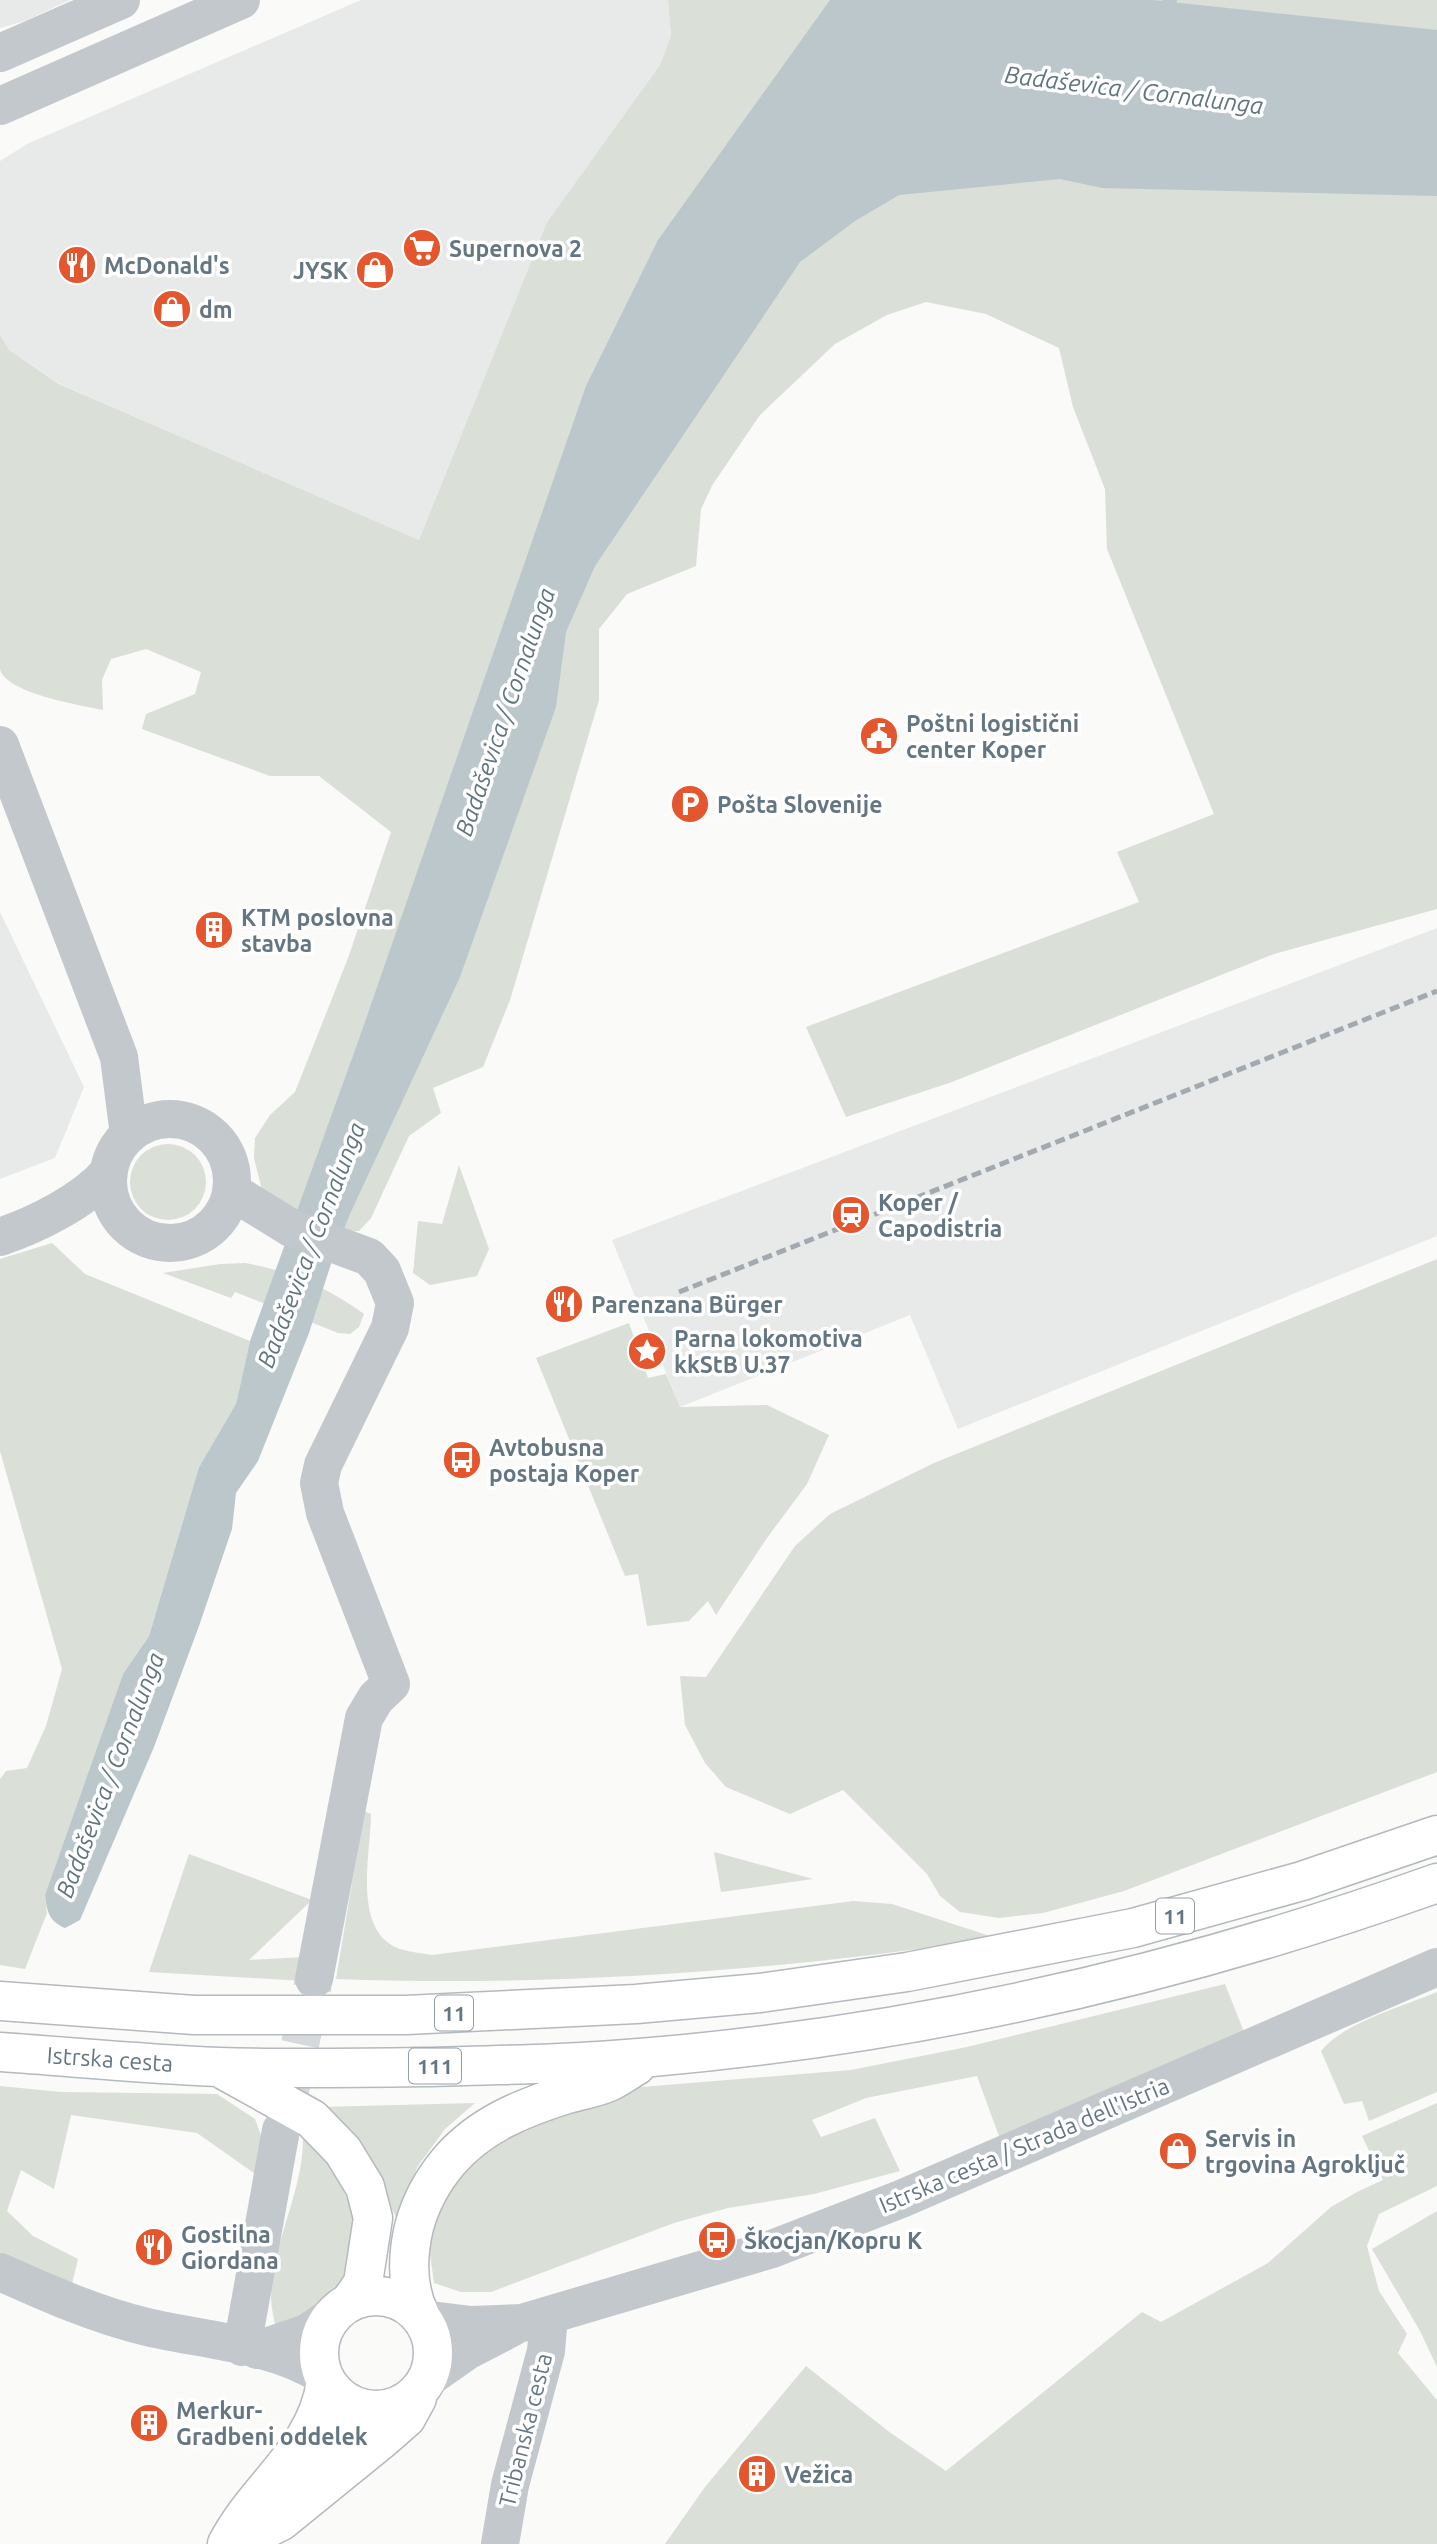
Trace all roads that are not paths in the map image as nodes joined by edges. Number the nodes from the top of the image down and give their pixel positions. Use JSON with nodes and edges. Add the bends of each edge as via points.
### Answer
{"nodes":[{"id":1,"x":121,"y":0,"type":"edge"},
{"id":2,"x":241,"y":0,"type":"edge"},
{"id":3,"x":0,"y":53,"type":"edge"},
{"id":4,"x":4,"y":106,"type":"edge"},
{"id":5,"x":0,"y":745,"type":"edge"},
{"id":6,"x":119,"y":1057,"type":"junction"},
{"id":7,"x":167,"y":1119,"type":"junction"},
{"id":8,"x":129,"y":1135,"type":"junction"},
{"id":9,"x":108,"y":1173,"type":"junction"},
{"id":10,"x":231,"y":1191,"type":"junction"},
{"id":11,"x":122,"y":1221,"type":"junction"},
{"id":12,"x":212,"y":1227,"type":"junction"},
{"id":13,"x":291,"y":1228,"type":"junction"},
{"id":14,"x":13,"y":1232,"type":"edge"},
{"id":15,"x":1437,"y":1835,"type":"edge"},
{"id":16,"x":1437,"y":1883,"type":"edge"},
{"id":17,"x":1437,"y":1967,"type":"edge"},
{"id":18,"x":314,"y":1979,"type":"tunnel mouth"},
{"id":19,"x":0,"y":2001,"type":"edge"},
{"id":20,"x":0,"y":2052,"type":"edge"},
{"id":21,"x":651,"y":2057,"type":"junction"},
{"id":22,"x":219,"y":2067,"type":"junction"},
{"id":23,"x":281,"y":2130,"type":"tunnel mouth"},
{"id":24,"x":0,"y":2272,"type":"edge"},
{"id":25,"x":341,"y":2309,"type":"junction"},
{"id":26,"x":421,"y":2317,"type":"junction"},
{"id":27,"x":535,"y":2319,"type":"junction"},
{"id":28,"x":249,"y":2348,"type":"junction"},
{"id":29,"x":324,"y":2379,"type":"junction"},
{"id":30,"x":424,"y":2384,"type":"junction"},
{"id":31,"x":370,"y":2410,"type":"junction"},
{"id":32,"x":239,"y":2542,"type":"edge"},
{"id":33,"x":500,"y":2544,"type":"edge"}],
"edges":[{"from":1,"to":3,"type":"street"},
{"from":2,"to":4,"type":"street"},
{"from":5,"to":6,"type":"street"},
{"from":6,"to":7,"type":"street"},
{"from":6,"to":8,"type":"street"},
{"from":7,"to":8,"type":"street","via":[[146,1124]]},
{"from":7,"to":10,"type":"street","via":[[199,1126],[220,1145],[231,1174]]},
{"from":8,"to":9,"type":"street","via":[[117,1149]]},
{"from":9,"to":11,"type":"street","via":[[110,1199]]},
{"from":9,"to":14,"type":"street","via":[[97,1186]]},
{"from":10,"to":12,"type":"street"},
{"from":10,"to":13,"type":"street"},
{"from":11,"to":12,"type":"street","via":[[142,1236],[166,1243],[190,1239]]},
{"from":11,"to":14,"type":"street"},
{"from":12,"to":13,"type":"street"},
{"from":13,"to":18,"type":"street","via":[[369,1256],[382,1271],[395,1303],[390,1328],[340,1427],[319,1483],[324,1513],[391,1684],[364,1718]]},
{"from":15,"to":19,"type":"main road","number":"11","via":[[1302,1881],[1133,1928],[907,1972],[760,1993],[407,2015],[194,2015]]},
{"from":16,"to":21,"type":"main road","number":"11","via":[[1345,1916],[1132,1977],[961,2014],[796,2041]]},
{"from":17,"to":27,"type":"street","name":"Istrska cesta / Strada dell'Istria","via":[[888,2204],[772,2249]]},
{"from":20,"to":22,"type":"main road","name":"Istrska cesta","number":"111"},
{"from":21,"to":22,"type":"main road","number":"111","via":[[492,2065]]},
{"from":21,"to":26,"type":"main road","via":[[608,2083],[514,2113],[461,2147],[422,2201],[415,2225],[409,2269],[412,2300]]},
{"from":22,"to":25,"type":"main road","via":[[312,2119],[343,2151],[365,2187],[373,2218],[363,2283]]},
{"from":23,"to":28,"type":"street"},
{"from":24,"to":28,"type":"street","via":[[143,2326]]},
{"from":25,"to":26,"type":"main road","via":[[363,2297],[388,2297]]},
{"from":25,"to":28,"type":"street","via":[[307,2333]]},
{"from":25,"to":29,"type":"main road","via":[[323,2330],[318,2346]]},
{"from":26,"to":27,"type":"street","via":[[471,2325]]},
{"from":26,"to":30,"type":"main road","via":[[433,2343],[432,2367]]},
{"from":27,"to":30,"type":"street","via":[[467,2351]]},
{"from":27,"to":33,"type":"street","name":"Tribanska cesta","via":[[543,2362],[510,2485]]},
{"from":28,"to":29,"type":"street","via":[[303,2365]]},
{"from":29,"to":31,"type":"main road","via":[[340,2398]]},
{"from":29,"to":32,"type":"main road","via":[[318,2415],[304,2443],[236,2527]]},
{"from":30,"to":31,"type":"main road","via":[[413,2397],[393,2408]]},
{"from":30,"to":32,"type":"main road","via":[[405,2418],[382,2440],[281,2521]]},
{"from":31,"to":32,"type":"main road"}]}
